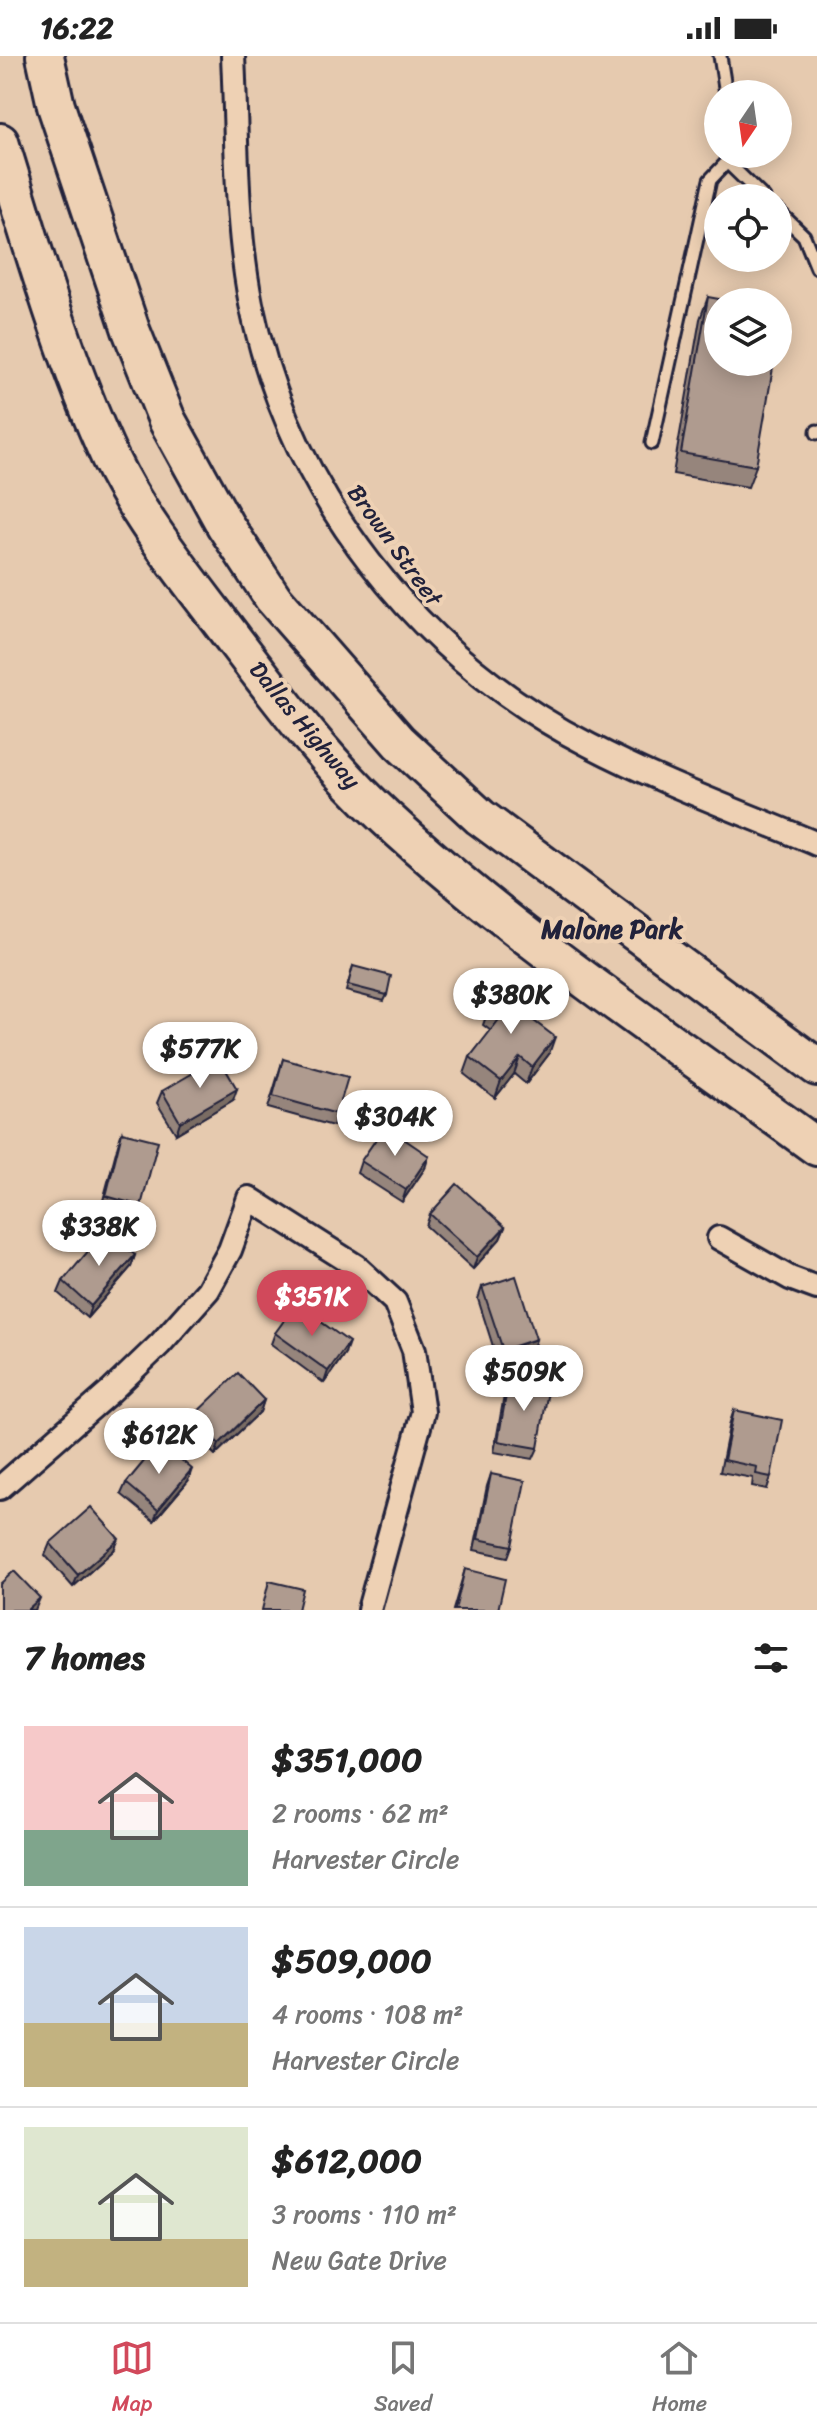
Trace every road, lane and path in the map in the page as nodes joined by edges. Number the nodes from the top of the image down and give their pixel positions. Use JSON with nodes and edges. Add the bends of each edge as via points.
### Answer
{"nodes":[{"id":1,"x":45,"y":56,"type":"edge"},
{"id":2,"x":233,"y":56,"type":"edge"},
{"id":3,"x":720,"y":56,"type":"edge"},
{"id":4,"x":724,"y":80,"type":"edge"},
{"id":5,"x":0,"y":142,"type":"edge"},
{"id":6,"x":720,"y":168,"type":"edge"},
{"id":7,"x":737,"y":168,"type":"edge"},
{"id":8,"x":751,"y":184,"type":"edge"},
{"id":9,"x":792,"y":224,"type":"edge"},
{"id":10,"x":817,"y":268,"type":"edge"},
{"id":11,"x":652,"y":443,"type":"dead end"},
{"id":12,"x":817,"y":844,"type":"edge"},
{"id":13,"x":817,"y":1067,"type":"edge"},
{"id":14,"x":817,"y":1147,"type":"edge"},
{"id":15,"x":719,"y":1238,"type":"dead end"},
{"id":16,"x":817,"y":1288,"type":"edge"},
{"id":17,"x":0,"y":1488,"type":"edge"},
{"id":18,"x":369,"y":1610,"type":"edge"}],
"edges":[{"from":1,"to":13,"type":"main road","via":[[56,106],[167,420],[273,598],[399,742],[480,817]]},
{"from":2,"to":12,"type":"street","name":"Brown Street","via":[[241,227],[251,303],[270,378],[303,456],[386,586],[456,658],[542,718],[590,746]]},
{"from":3,"to":4,"type":"lane"},
{"from":5,"to":14,"type":"main road","name":"Dallas Highway","via":[[62,344],[111,460],[176,564],[317,746],[385,817],[460,880]]},
{"from":6,"to":11,"type":"lane","via":[[710,180]]},
{"from":7,"to":8,"type":"lane"},
{"from":9,"to":10,"type":"lane","via":[[804,236]]},
{"from":15,"to":16,"type":"street"},
{"from":17,"to":18,"type":"street","via":[[110,1392],[208,1290],[249,1198],[376,1284],[395,1302],[414,1350],[423,1412]]}]}
